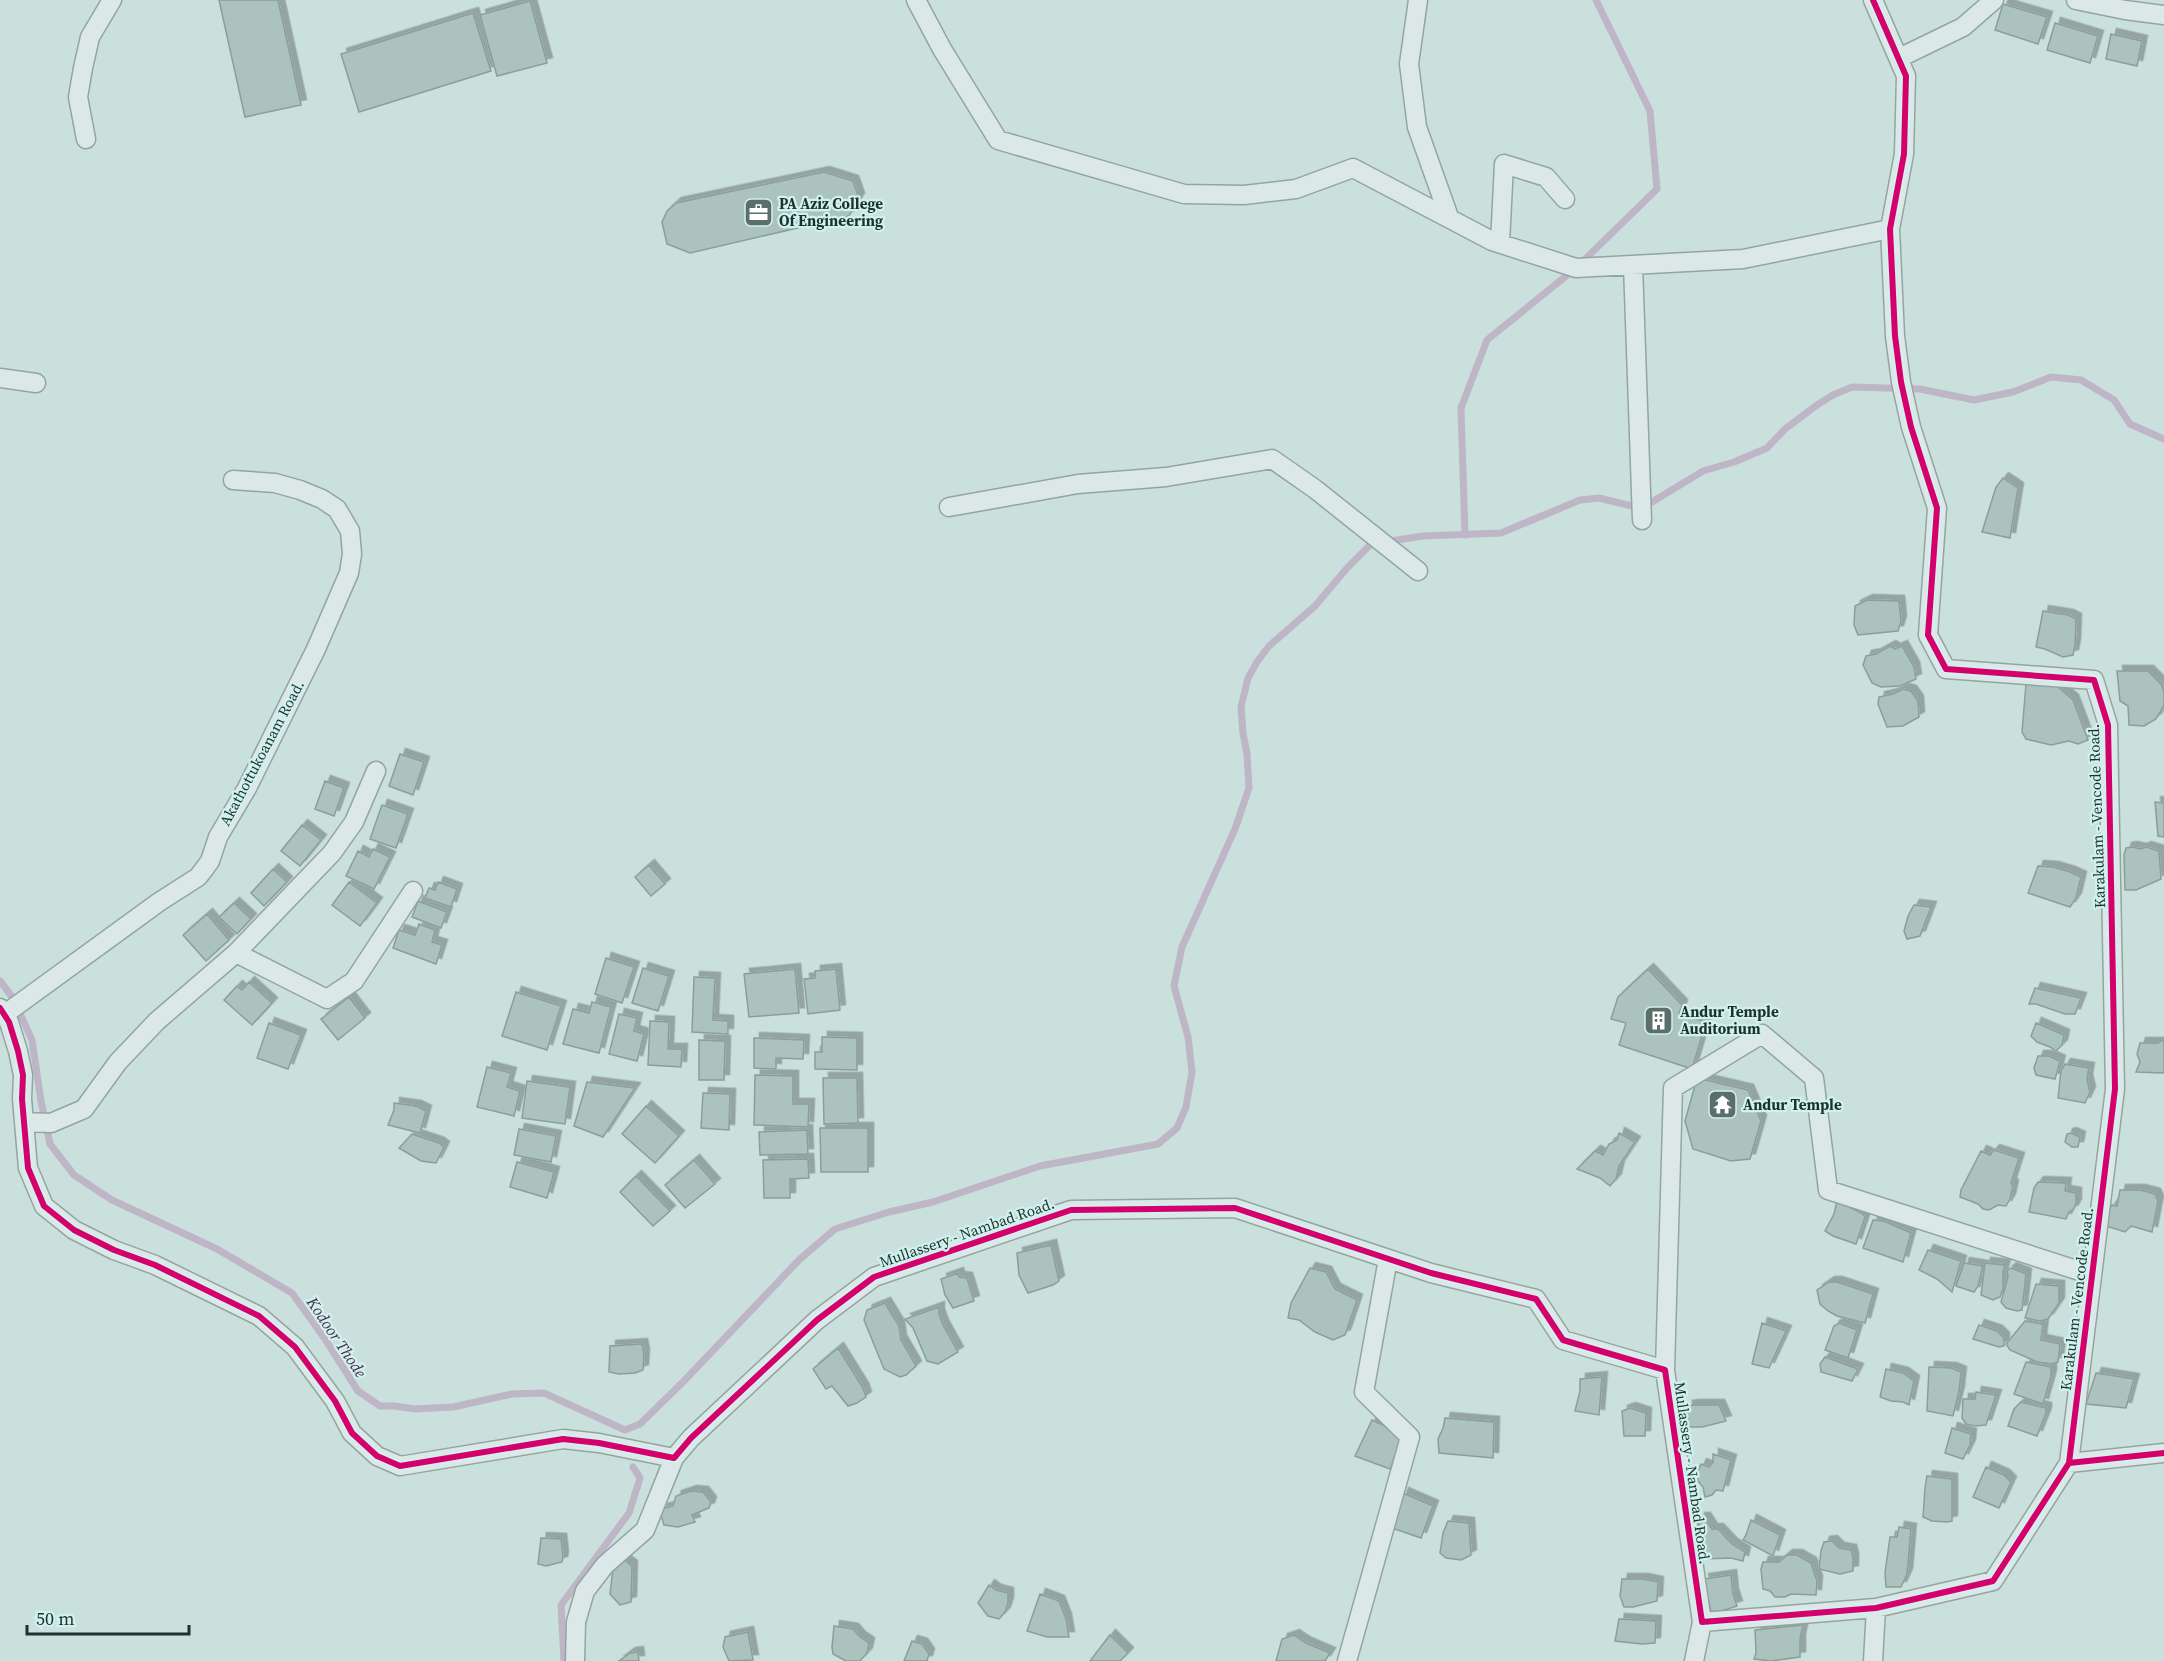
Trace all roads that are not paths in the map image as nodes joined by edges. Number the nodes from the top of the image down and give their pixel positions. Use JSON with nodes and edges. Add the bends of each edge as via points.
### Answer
{"nodes":[{"id":1,"x":112,"y":0,"type":"edge"},
{"id":2,"x":916,"y":0,"type":"edge"},
{"id":3,"x":1418,"y":0,"type":"edge"},
{"id":4,"x":1873,"y":0,"type":"edge"},
{"id":5,"x":1994,"y":0,"type":"edge"},
{"id":6,"x":2076,"y":0,"type":"edge"},
{"id":7,"x":2164,"y":15,"type":"edge"},
{"id":8,"x":1899,"y":58,"type":"junction"},
{"id":9,"x":86,"y":139,"type":"dead end"},
{"id":10,"x":1565,"y":199,"type":"dead end"},
{"id":11,"x":1449,"y":218,"type":"junction"},
{"id":12,"x":1890,"y":229,"type":"junction"},
{"id":13,"x":1500,"y":243,"type":"junction"},
{"id":14,"x":1633,"y":265,"type":"junction"},
{"id":15,"x":0,"y":378,"type":"edge"},
{"id":16,"x":36,"y":383,"type":"dead end"},
{"id":17,"x":233,"y":480,"type":"dead end"},
{"id":18,"x":949,"y":507,"type":"dead end"},
{"id":19,"x":1642,"y":520,"type":"dead end"},
{"id":20,"x":1418,"y":571,"type":"dead end"},
{"id":21,"x":376,"y":771,"type":"dead end"},
{"id":22,"x":413,"y":891,"type":"dead end"},
{"id":23,"x":236,"y":953,"type":"junction"},
{"id":24,"x":4,"y":1012,"type":"edge"},
{"id":25,"x":39,"y":1123,"type":"junction"},
{"id":26,"x":1388,"y":1259,"type":"junction"},
{"id":27,"x":2092,"y":1275,"type":"junction"},
{"id":28,"x":1665,"y":1370,"type":"junction"},
{"id":29,"x":2164,"y":1453,"type":"edge"},
{"id":30,"x":674,"y":1458,"type":"junction"},
{"id":31,"x":2069,"y":1463,"type":"junction"},
{"id":32,"x":1876,"y":1608,"type":"junction"},
{"id":33,"x":1702,"y":1622,"type":"junction"},
{"id":34,"x":575,"y":1661,"type":"edge"},
{"id":35,"x":1347,"y":1661,"type":"edge"},
{"id":36,"x":1694,"y":1661,"type":"edge"},
{"id":37,"x":1873,"y":1661,"type":"edge"}],
"edges":[{"from":1,"to":9,"type":"street","via":[[90,38],[83,68],[78,97]]},
{"from":2,"to":11,"type":"street","via":[[998,140],[1184,194],[1244,195],[1296,189],[1353,168]]},
{"from":3,"to":11,"type":"street","via":[[1408,64],[1418,128]]},
{"from":4,"to":8,"type":"street","name":"Karakulam - Vencode Road."},
{"from":5,"to":8,"type":"street","via":[[1963,27]]},
{"from":6,"to":7,"type":"street"},
{"from":8,"to":12,"type":"street","name":"Karakulam - Vencode Road.","via":[[1906,76],[1904,154]]},
{"from":10,"to":13,"type":"street","via":[[1546,177],[1504,164]]},
{"from":11,"to":13,"type":"street"},
{"from":12,"to":14,"type":"street","via":[[1743,259]]},
{"from":12,"to":27,"type":"street","name":"Karakulam - Vencode Road.","via":[[1895,336],[1902,387],[1937,508],[1928,635],[1946,669],[2094,680],[2108,725],[2115,1089]]},
{"from":13,"to":14,"type":"street","via":[[1576,268]]},
{"from":14,"to":19,"type":"street"},
{"from":15,"to":16,"type":"street"},
{"from":17,"to":24,"type":"street","name":"Akathottukoanam Road.","via":[[283,486],[322,499],[337,509],[350,531],[349,573],[247,788],[198,877]]},
{"from":18,"to":20,"type":"street","via":[[1078,484],[1166,477],[1272,459]]},
{"from":21,"to":23,"type":"street","via":[[354,822],[332,853]]},
{"from":22,"to":23,"type":"street","via":[[354,981],[327,999]]},
{"from":23,"to":25,"type":"street","via":[[157,1021],[118,1062],[84,1109]]},
{"from":24,"to":25,"type":"street"},
{"from":25,"to":30,"type":"street","via":[[28,1168],[44,1206],[74,1230],[259,1316],[295,1347],[335,1401],[352,1433],[376,1456],[400,1466],[562,1439]]},
{"from":26,"to":28,"type":"street","name":"Mullassery - Nambad Road.","via":[[1536,1299],[1563,1340]]},
{"from":26,"to":30,"type":"street","name":"Mullassery - Nambad Road.","via":[[1235,1208],[1071,1210],[874,1277],[817,1320]]},
{"from":26,"to":35,"type":"street","via":[[1364,1392],[1410,1437]]},
{"from":27,"to":28,"type":"street","via":[[1828,1190],[1814,1078],[1762,1034],[1672,1088]]},
{"from":27,"to":31,"type":"street","name":"Karakulam - Vencode Road."},
{"from":28,"to":33,"type":"street","name":"Mullassery - Nambad Road."},
{"from":29,"to":31,"type":"street"},
{"from":30,"to":34,"type":"street","name":"Mullassery - Nambad Road.","via":[[645,1530],[605,1565],[585,1591],[576,1622]]},
{"from":31,"to":32,"type":"street","via":[[1993,1581]]},
{"from":32,"to":33,"type":"street"},
{"from":32,"to":37,"type":"street"},
{"from":33,"to":36,"type":"street","name":"Mullassery - Nambad Road."}]}
